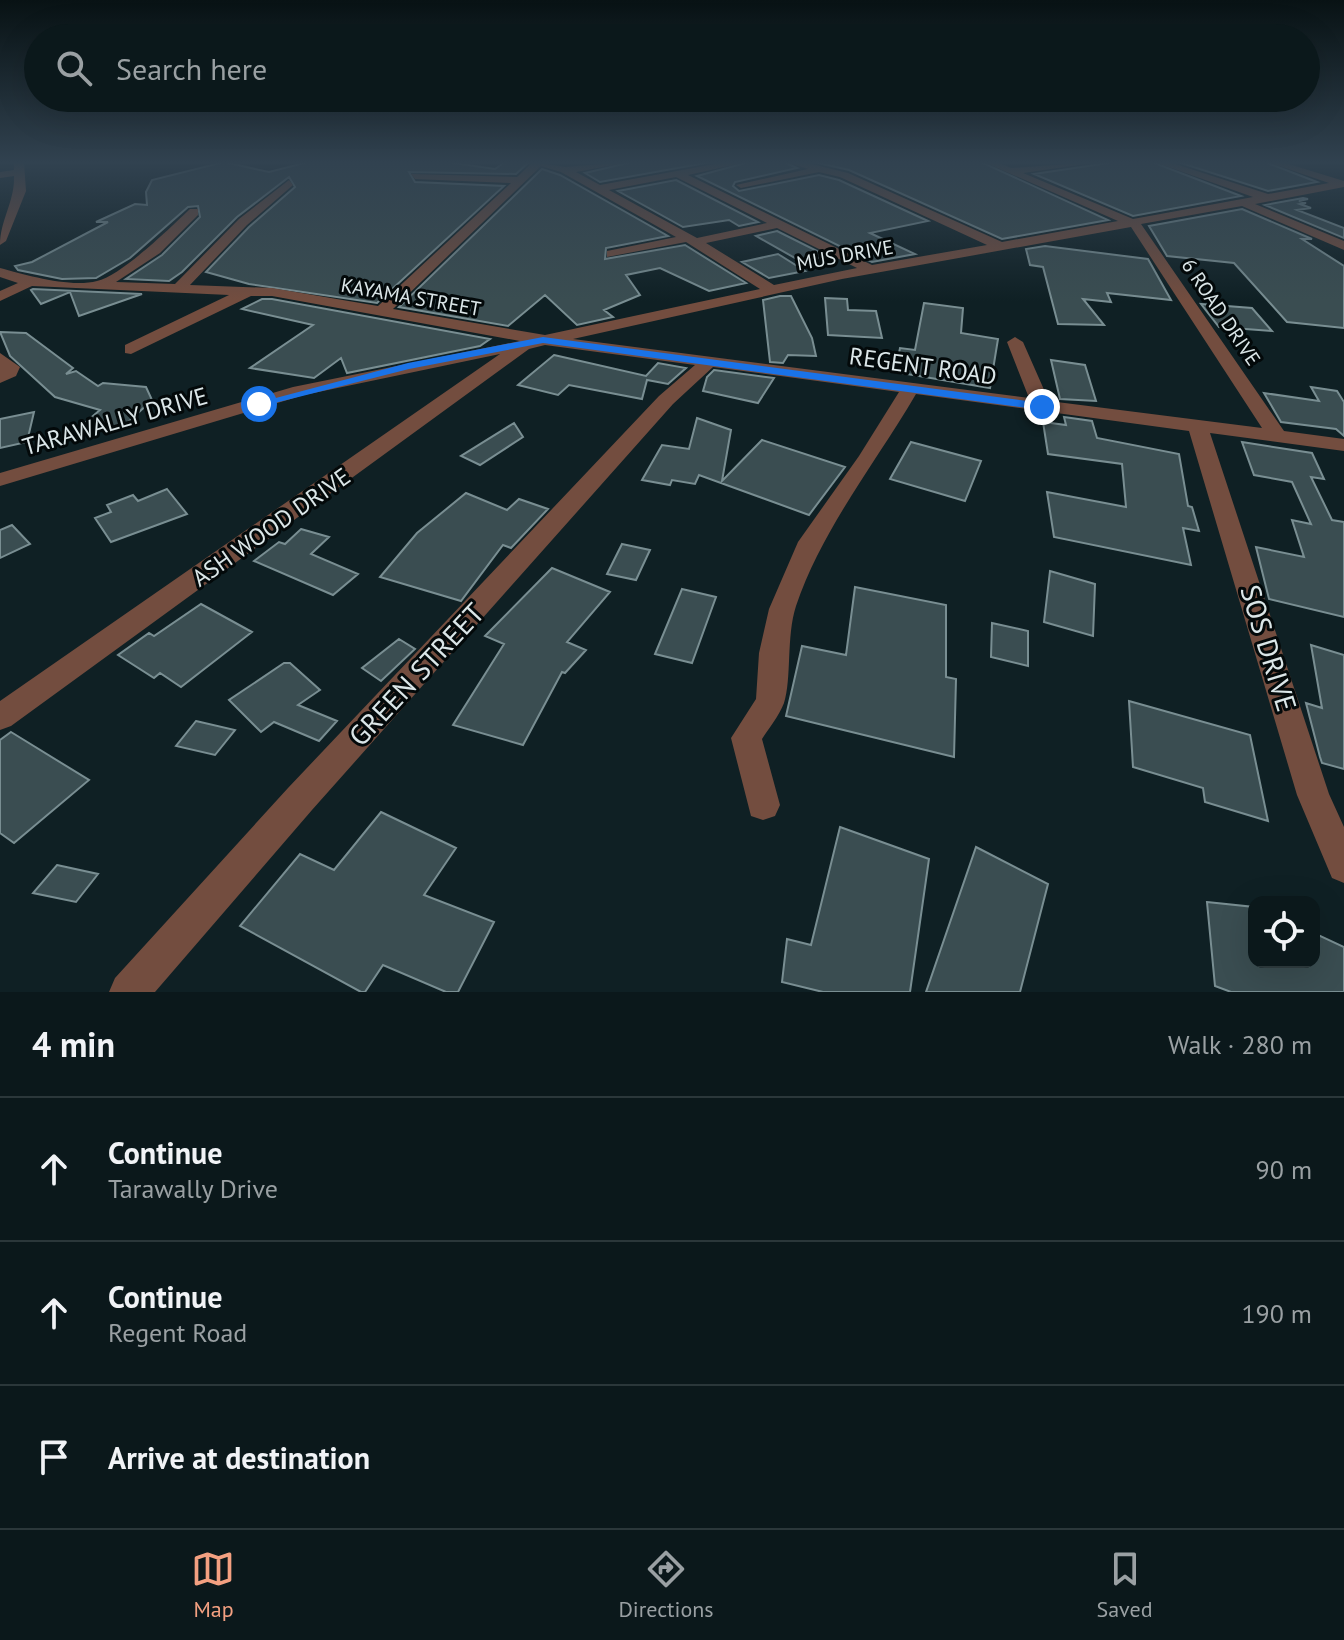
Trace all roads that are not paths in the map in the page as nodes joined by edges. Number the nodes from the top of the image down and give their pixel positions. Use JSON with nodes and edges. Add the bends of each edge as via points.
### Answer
{"nodes":[{"id":1,"x":14,"y":208,"type":"edge"},
{"id":2,"x":259,"y":208,"type":"edge"},
{"id":3,"x":491,"y":208,"type":"edge"},
{"id":4,"x":633,"y":208,"type":"edge"},
{"id":5,"x":747,"y":208,"type":"edge"},
{"id":6,"x":914,"y":208,"type":"edge"},
{"id":7,"x":1098,"y":208,"type":"edge"},
{"id":8,"x":1221,"y":208,"type":"edge"},
{"id":9,"x":1255,"y":208,"type":"edge"},
{"id":10,"x":194,"y":212,"type":"dead end"},
{"id":11,"x":779,"y":224,"type":"junction"},
{"id":12,"x":1135,"y":224,"type":"junction"},
{"id":13,"x":692,"y":240,"type":"junction"},
{"id":14,"x":0,"y":241,"type":"edge"},
{"id":15,"x":1344,"y":246,"type":"edge"},
{"id":16,"x":1005,"y":248,"type":"junction"},
{"id":17,"x":612,"y":254,"type":"dead end"},
{"id":18,"x":871,"y":270,"type":"junction"},
{"id":19,"x":0,"y":272,"type":"edge"},
{"id":20,"x":30,"y":282,"type":"junction"},
{"id":21,"x":101,"y":286,"type":"junction"},
{"id":22,"x":179,"y":288,"type":"junction"},
{"id":23,"x":770,"y":289,"type":"junction"},
{"id":24,"x":261,"y":291,"type":"junction"},
{"id":25,"x":0,"y":297,"type":"edge"},
{"id":26,"x":381,"y":312,"type":"junction"},
{"id":27,"x":1015,"y":342,"type":"dead end"},
{"id":28,"x":534,"y":343,"type":"junction"},
{"id":29,"x":131,"y":349,"type":"dead end"},
{"id":30,"x":0,"y":358,"type":"edge"},
{"id":31,"x":709,"y":362,"type":"junction"},
{"id":32,"x":0,"y":378,"type":"edge"},
{"id":33,"x":911,"y":387,"type":"junction"},
{"id":34,"x":1042,"y":407,"type":"junction"},
{"id":35,"x":1198,"y":427,"type":"junction"},
{"id":36,"x":1277,"y":436,"type":"junction"},
{"id":37,"x":1344,"y":445,"type":"edge"},
{"id":38,"x":0,"y":480,"type":"edge"},
{"id":39,"x":0,"y":717,"type":"edge"},
{"id":40,"x":763,"y":805,"type":"dead end"},
{"id":41,"x":1344,"y":866,"type":"edge"},
{"id":42,"x":129,"y":992,"type":"edge"}],
"edges":[{"from":1,"to":14,"type":"street"},
{"from":2,"to":22,"type":"street"},
{"from":3,"to":26,"type":"street"},
{"from":4,"to":13,"type":"street"},
{"from":5,"to":11,"type":"street"},
{"from":6,"to":16,"type":"street"},
{"from":7,"to":12,"type":"street"},
{"from":8,"to":12,"type":"street","name":"MUS DRIVE"},
{"from":9,"to":15,"type":"street"},
{"from":10,"to":21,"type":"street","via":[[155,250]]},
{"from":11,"to":13,"type":"street"},
{"from":11,"to":18,"type":"street"},
{"from":12,"to":16,"type":"street","name":"MUS DRIVE"},
{"from":12,"to":36,"type":"street","name":"6 ROAD DRIVE"},
{"from":13,"to":17,"type":"street"},
{"from":13,"to":23,"type":"street"},
{"from":16,"to":18,"type":"street","name":"MUS DRIVE"},
{"from":18,"to":23,"type":"street","name":"MUS DRIVE"},
{"from":19,"to":20,"type":"street","name":"KAYAMA STREET"},
{"from":20,"to":21,"type":"street","name":"KAYAMA STREET"},
{"from":20,"to":25,"type":"street"},
{"from":21,"to":22,"type":"street","name":"KAYAMA STREET"},
{"from":22,"to":24,"type":"street","name":"KAYAMA STREET"},
{"from":23,"to":28,"type":"street","name":"MUS DRIVE"},
{"from":24,"to":26,"type":"street","name":"KAYAMA STREET"},
{"from":24,"to":29,"type":"street"},
{"from":26,"to":28,"type":"street","name":"KAYAMA STREET"},
{"from":27,"to":34,"type":"street"},
{"from":28,"to":31,"type":"street","name":"REGENT ROAD"},
{"from":28,"to":38,"type":"street","name":"TARAWALLY DRIVE","via":[[299,391]]},
{"from":28,"to":39,"type":"street","name":"ASH WOOD DRIVE"},
{"from":30,"to":32,"type":"street","via":[[11,367]]},
{"from":31,"to":33,"type":"street","name":"REGENT ROAD"},
{"from":31,"to":42,"type":"street","name":"GREEN STREET","via":[[666,400]]},
{"from":33,"to":34,"type":"street","name":"REGENT ROAD"},
{"from":33,"to":40,"type":"street","via":[[810,542],[782,609],[770,701],[746,738]]},
{"from":34,"to":35,"type":"street","name":"REGENT ROAD"},
{"from":35,"to":36,"type":"street","name":"REGENT ROAD"},
{"from":35,"to":41,"type":"street","name":"SOS DRIVE","via":[[1313,795]]},
{"from":36,"to":37,"type":"street","name":"REGENT ROAD"}]}
